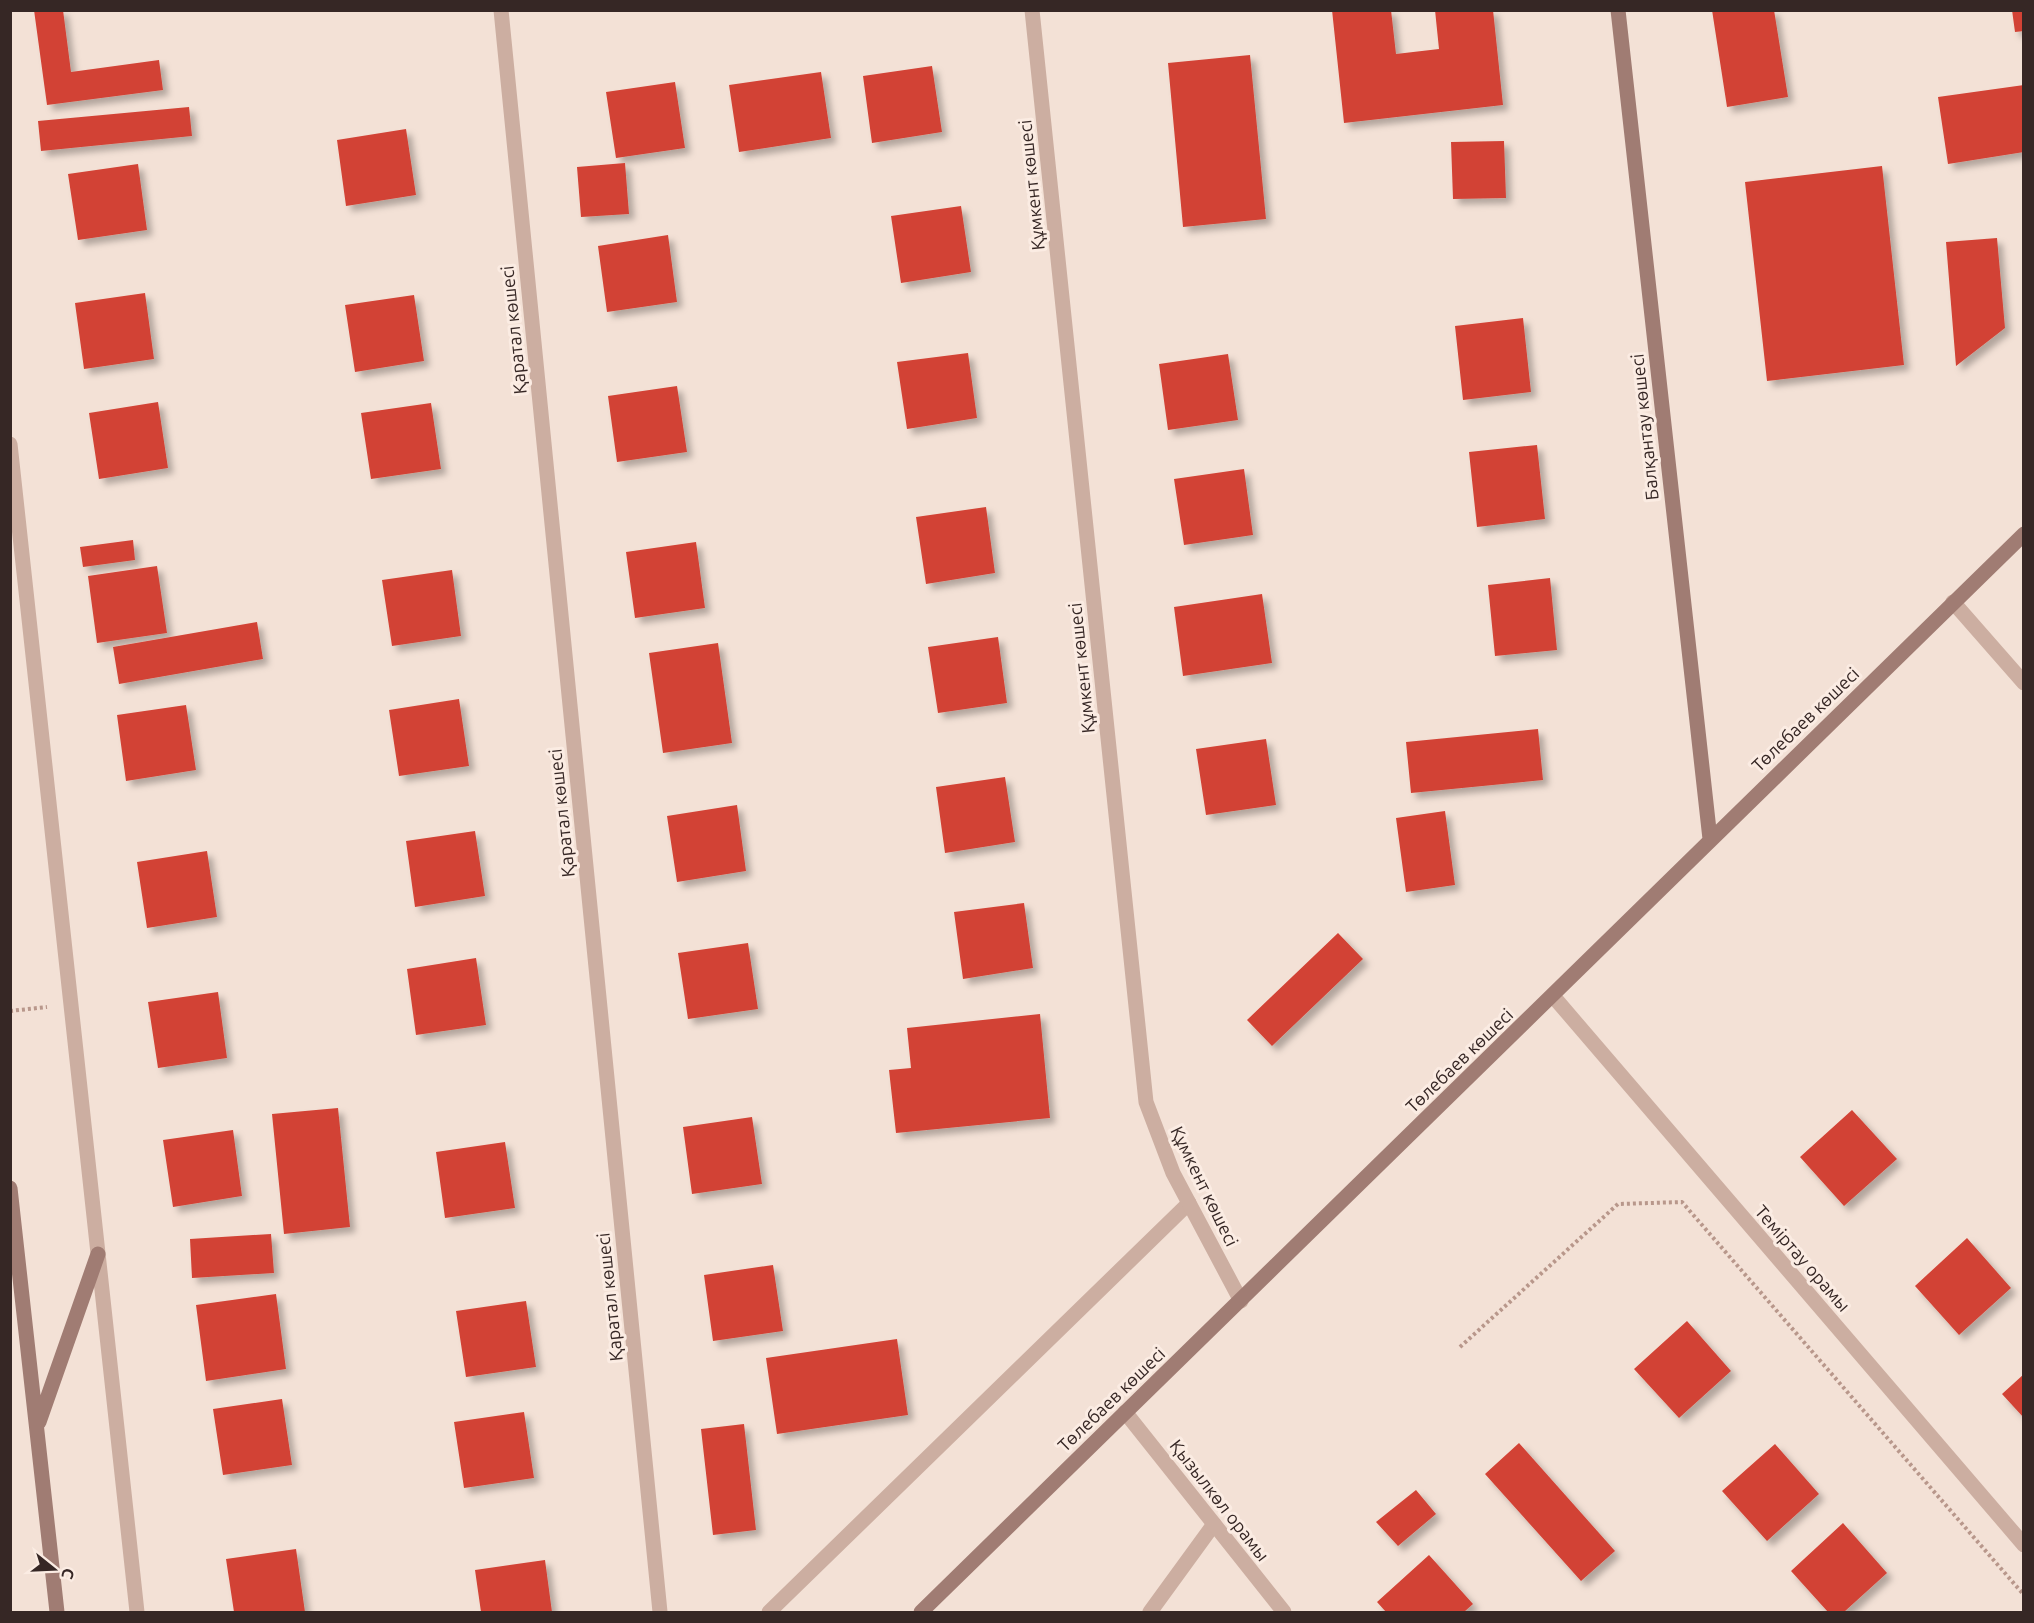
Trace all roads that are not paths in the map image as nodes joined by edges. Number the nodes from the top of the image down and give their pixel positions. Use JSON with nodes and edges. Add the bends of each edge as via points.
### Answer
{"nodes":[{"id":1,"x":501,"y":10,"type":"edge"},
{"id":2,"x":1032,"y":10,"type":"edge"},
{"id":3,"x":1618,"y":10,"type":"edge"},
{"id":4,"x":10,"y":444,"type":"edge"},
{"id":5,"x":2024,"y":534,"type":"edge"},
{"id":6,"x":1953,"y":602,"type":"junction"},
{"id":7,"x":2024,"y":683,"type":"edge"},
{"id":8,"x":1710,"y":839,"type":"junction"},
{"id":9,"x":1553,"y":996,"type":"junction"},
{"id":10,"x":10,"y":1188,"type":"edge"},
{"id":11,"x":1189,"y":1203,"type":"junction"},
{"id":12,"x":98,"y":1254,"type":"junction"},
{"id":13,"x":1241,"y":1301,"type":"junction"},
{"id":14,"x":1125,"y":1412,"type":"junction"},
{"id":15,"x":36,"y":1427,"type":"junction"},
{"id":16,"x":1214,"y":1524,"type":"junction"},
{"id":17,"x":2024,"y":1545,"type":"edge"},
{"id":18,"x":52,"y":1574,"type":"junction"},
{"id":19,"x":57,"y":1612,"type":"edge"},
{"id":20,"x":68,"y":1612,"type":"edge"},
{"id":21,"x":137,"y":1612,"type":"edge"},
{"id":22,"x":660,"y":1612,"type":"edge"},
{"id":23,"x":769,"y":1612,"type":"edge"},
{"id":24,"x":921,"y":1612,"type":"edge"},
{"id":25,"x":1150,"y":1612,"type":"edge"},
{"id":26,"x":1284,"y":1612,"type":"edge"}],
"edges":[{"from":1,"to":22,"type":"street","name":"Қаратал көшесі"},
{"from":2,"to":11,"type":"street","name":"Құмкент көшесі","via":[[1146,1102]]},
{"from":3,"to":8,"type":"street","name":"Балқантау көшесі"},
{"from":4,"to":12,"type":"street"},
{"from":5,"to":6,"type":"street","name":"Төлебаев көшесі"},
{"from":6,"to":7,"type":"street"},
{"from":6,"to":8,"type":"street","name":"Төлебаев көшесі"},
{"from":8,"to":9,"type":"street","name":"Төлебаев көшесі"},
{"from":9,"to":13,"type":"street","name":"Төлебаев көшесі"},
{"from":9,"to":17,"type":"street","name":"Теміртау орамы"},
{"from":10,"to":15,"type":"street"},
{"from":11,"to":13,"type":"street","name":"Құмкент көшесі"},
{"from":11,"to":23,"type":"street"},
{"from":12,"to":15,"type":"street"},
{"from":12,"to":21,"type":"street"},
{"from":13,"to":14,"type":"street","name":"Төлебаев көшесі"},
{"from":14,"to":16,"type":"street","name":"Қызылкөл орамы"},
{"from":14,"to":24,"type":"street","name":"Төлебаев көшесі"},
{"from":15,"to":18,"type":"street"},
{"from":16,"to":25,"type":"street"},
{"from":16,"to":26,"type":"street","name":"Қызылкөл орамы"},
{"from":18,"to":19,"type":"street"},
{"from":18,"to":20,"type":"street"}]}
